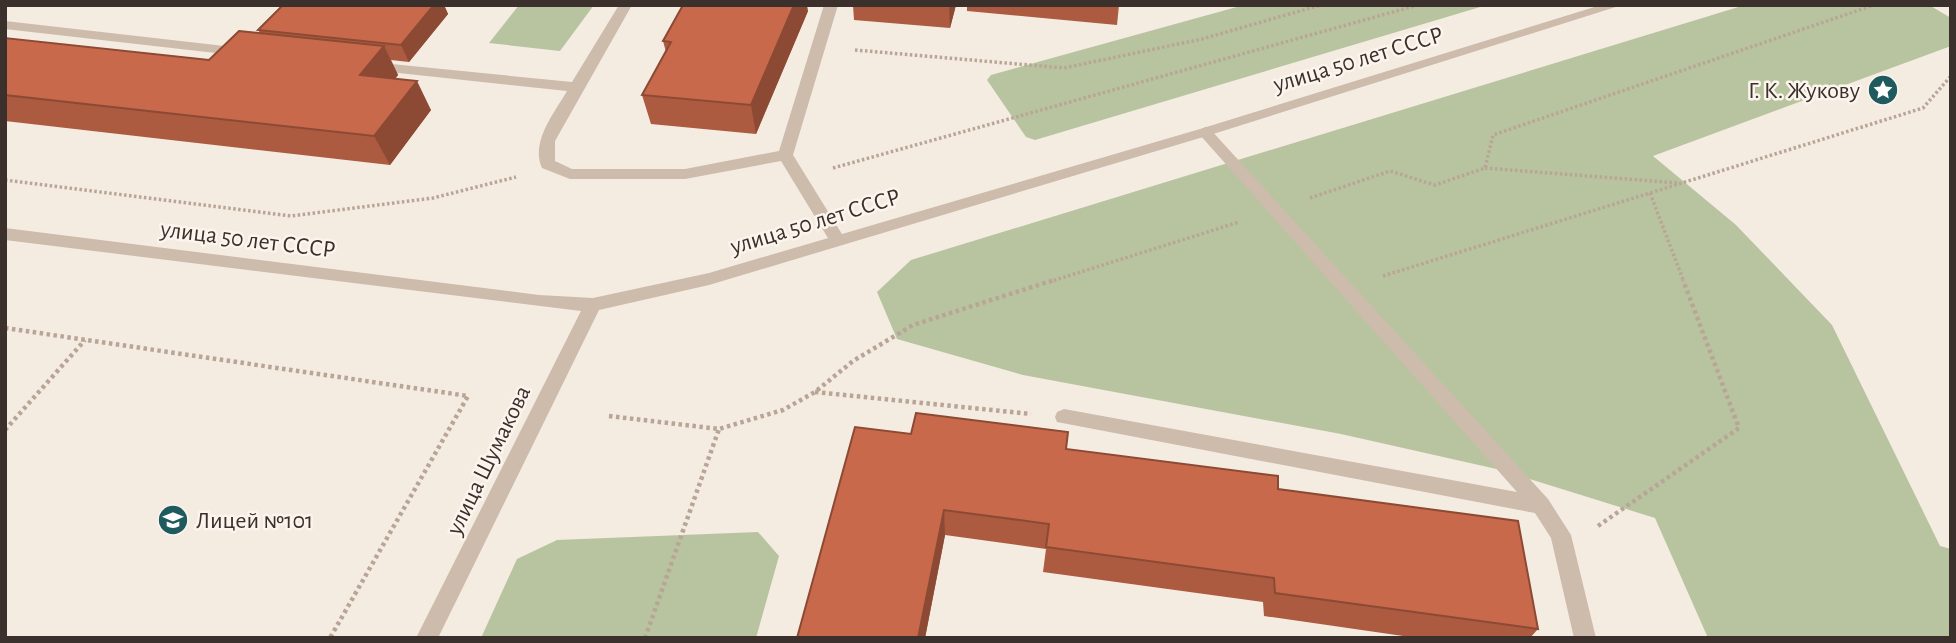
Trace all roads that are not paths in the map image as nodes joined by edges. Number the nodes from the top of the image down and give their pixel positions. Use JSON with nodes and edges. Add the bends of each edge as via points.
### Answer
{"nodes":[{"id":1,"x":626,"y":5,"type":"edge"},
{"id":2,"x":831,"y":5,"type":"edge"},
{"id":3,"x":1616,"y":5,"type":"edge"},
{"id":4,"x":5,"y":24,"type":"edge"},
{"id":5,"x":251,"y":53,"type":"edge"},
{"id":6,"x":359,"y":65,"type":"edge"},
{"id":7,"x":576,"y":87,"type":"junction"},
{"id":8,"x":1205,"y":132,"type":"junction"},
{"id":9,"x":785,"y":155,"type":"junction"},
{"id":10,"x":5,"y":234,"type":"edge"},
{"id":11,"x":837,"y":239,"type":"junction"},
{"id":12,"x":593,"y":305,"type":"junction"},
{"id":13,"x":1064,"y":417,"type":"road end"},
{"id":14,"x":1541,"y":505,"type":"junction"},
{"id":15,"x":427,"y":638,"type":"edge"},
{"id":16,"x":1585,"y":638,"type":"edge"}],
"edges":[{"from":1,"to":7,"type":"street"},
{"from":2,"to":9,"type":"street"},
{"from":3,"to":8,"type":"street","name":"улица 50 лет СССР"},
{"from":4,"to":5,"type":"street"},
{"from":6,"to":7,"type":"street"},
{"from":7,"to":9,"type":"street","via":[[547,141],[547,164],[570,174],[685,174]]},
{"from":8,"to":11,"type":"street","name":"улица 50 лет СССР"},
{"from":8,"to":14,"type":"street"},
{"from":9,"to":11,"type":"street"},
{"from":10,"to":12,"type":"street","name":"улица 50 лет СССР"},
{"from":11,"to":12,"type":"street","name":"улица 50 лет СССР","via":[[709,279]]},
{"from":12,"to":15,"type":"street","name":"улица Шумакова"},
{"from":13,"to":14,"type":"street"},
{"from":14,"to":16,"type":"street","via":[[1561,535]]}]}
